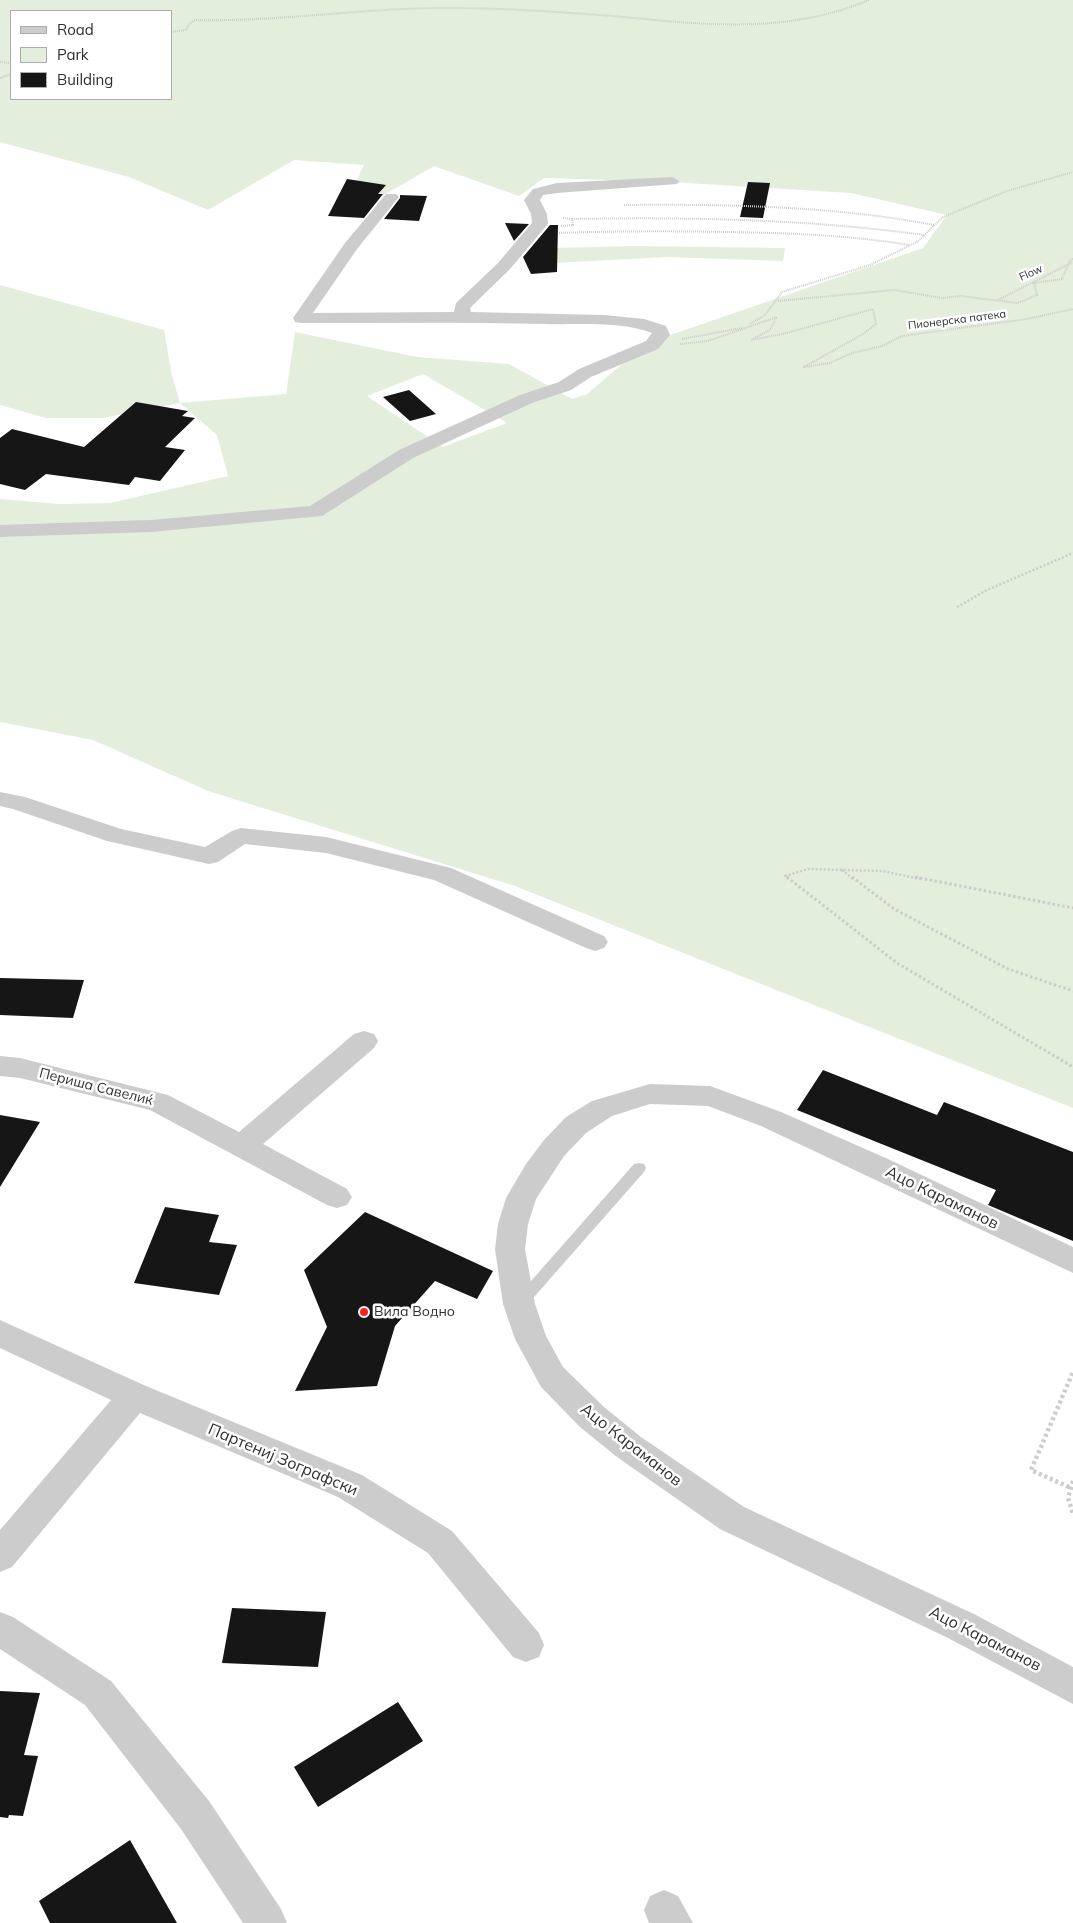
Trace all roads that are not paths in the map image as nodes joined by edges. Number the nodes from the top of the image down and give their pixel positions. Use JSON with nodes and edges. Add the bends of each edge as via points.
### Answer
{"nodes":[{"id":1,"x":672,"y":181,"type":"dead end"},
{"id":2,"x":391,"y":197,"type":"dead end"},
{"id":3,"x":463,"y":317,"type":"junction"},
{"id":4,"x":0,"y":531,"type":"edge"},
{"id":5,"x":0,"y":800,"type":"edge"},
{"id":6,"x":595,"y":942,"type":"dead end"},
{"id":7,"x":364,"y":1042,"type":"dead end"},
{"id":8,"x":0,"y":1066,"type":"edge"},
{"id":9,"x":242,"y":1146,"type":"junction"},
{"id":10,"x":639,"y":1168,"type":"dead end"},
{"id":11,"x":337,"y":1197,"type":"dead end"},
{"id":12,"x":1073,"y":1261,"type":"edge"},
{"id":13,"x":519,"y":1304,"type":"junction"},
{"id":14,"x":0,"y":1333,"type":"edge"},
{"id":15,"x":134,"y":1396,"type":"junction"},
{"id":16,"x":0,"y":1556,"type":"edge"},
{"id":17,"x":0,"y":1629,"type":"edge"},
{"id":18,"x":526,"y":1645,"type":"dead end"},
{"id":19,"x":1073,"y":1686,"type":"edge"},
{"id":20,"x":268,"y":1923,"type":"edge"}],
"edges":[{"from":1,"to":3,"type":"street","via":[[538,192],[532,200],[540,224],[504,266],[462,307]]},
{"from":2,"to":3,"type":"street","via":[[351,246],[301,318]]},
{"from":3,"to":4,"type":"street","via":[[585,319],[644,324],[660,330],[661,335],[644,348],[584,373],[565,386],[526,399],[406,454],[315,512],[150,526]]},
{"from":5,"to":6,"type":"street","via":[[16,802],[116,836],[209,856],[241,836],[326,845],[442,874]]},
{"from":7,"to":9,"type":"street"},
{"from":8,"to":9,"type":"street","name":"Периша Савелиќ","via":[[158,1102]]},
{"from":9,"to":11,"type":"street","name":"Периша Савелиќ"},
{"from":10,"to":13,"type":"lane"},
{"from":12,"to":13,"type":"street","name":"Ацо Караманов","via":[[771,1119],[710,1096],[650,1094],[602,1108],[576,1125],[536,1172],[521,1198],[513,1224],[510,1249]]},
{"from":13,"to":19,"type":"street","name":"Ацо Караманов","via":[[531,1339],[552,1377],[592,1417],[678,1482],[732,1518],[961,1626]]},
{"from":14,"to":15,"type":"street","name":"Партениј Зографски"},
{"from":15,"to":16,"type":"street"},
{"from":15,"to":18,"type":"street","name":"Партениј Зографски","via":[[350,1486],[440,1542]]},
{"from":17,"to":20,"type":"street","via":[[98,1693],[195,1815]]}]}
